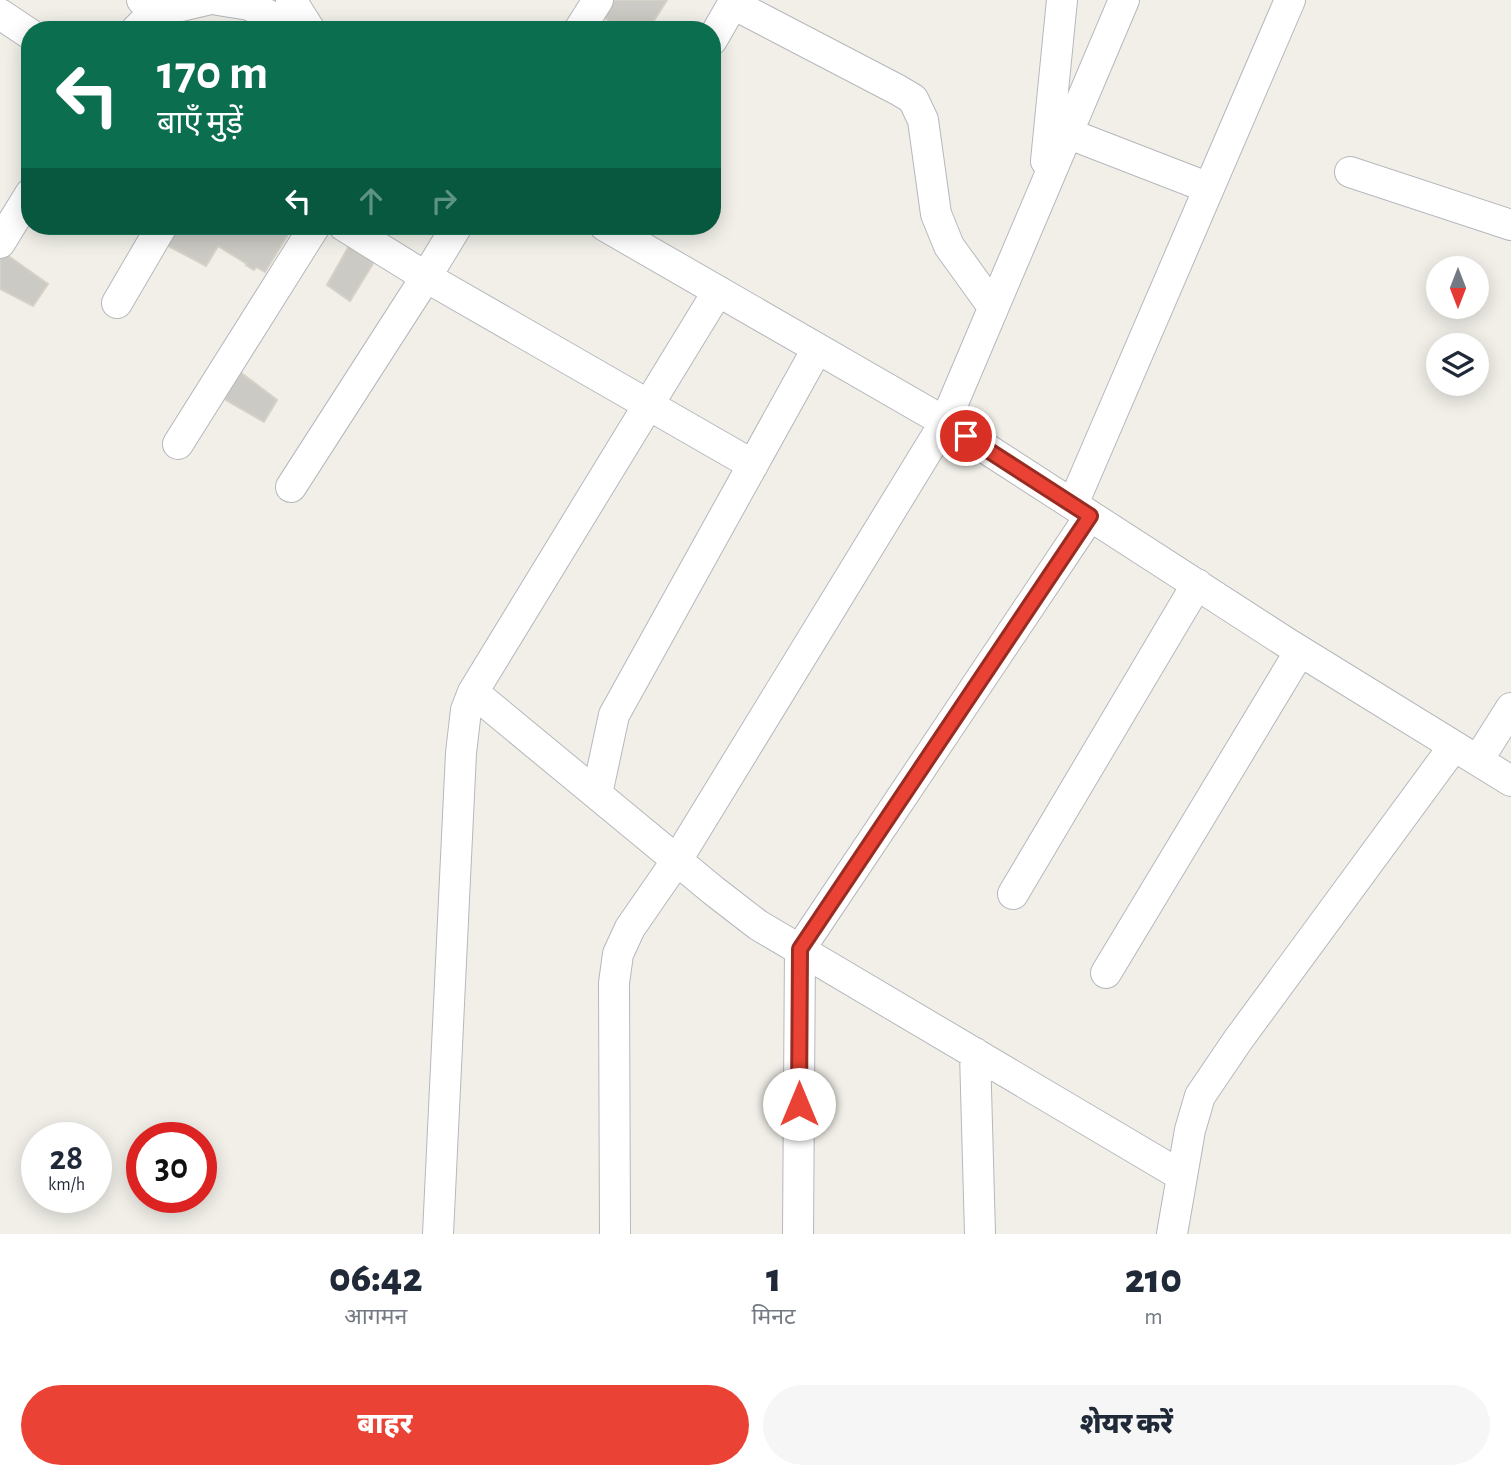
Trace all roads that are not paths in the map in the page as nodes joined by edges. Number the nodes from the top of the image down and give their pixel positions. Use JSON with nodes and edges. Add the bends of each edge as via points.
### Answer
{"nodes":[{"id":1,"x":207,"y":0,"type":"edge"},
{"id":2,"x":218,"y":0,"type":"edge"},
{"id":3,"x":291,"y":0,"type":"edge"},
{"id":4,"x":598,"y":0,"type":"edge"},
{"id":5,"x":1062,"y":0,"type":"edge"},
{"id":6,"x":1124,"y":0,"type":"edge"},
{"id":7,"x":1290,"y":0,"type":"edge"},
{"id":8,"x":734,"y":2,"type":"edge"},
{"id":9,"x":151,"y":5,"type":"edge"},
{"id":10,"x":0,"y":14,"type":"edge"},
{"id":11,"x":280,"y":21,"type":"edge"},
{"id":12,"x":304,"y":21,"type":"edge"},
{"id":13,"x":585,"y":21,"type":"edge"},
{"id":14,"x":721,"y":24,"type":"edge"},
{"id":15,"x":21,"y":28,"type":"edge"},
{"id":16,"x":1067,"y":133,"type":"junction"},
{"id":17,"x":1350,"y":172,"type":"dead end"},
{"id":18,"x":1209,"y":188,"type":"junction"},
{"id":19,"x":1043,"y":190,"type":"junction"},
{"id":20,"x":21,"y":209,"type":"edge"},
{"id":21,"x":1511,"y":225,"type":"edge"},
{"id":22,"x":157,"y":235,"type":"edge"},
{"id":23,"x":309,"y":235,"type":"edge"},
{"id":24,"x":358,"y":235,"type":"edge"},
{"id":25,"x":452,"y":235,"type":"edge"},
{"id":26,"x":621,"y":235,"type":"edge"},
{"id":27,"x":0,"y":243,"type":"edge"},
{"id":28,"x":426,"y":277,"type":"junction"},
{"id":29,"x":718,"y":291,"type":"junction"},
{"id":30,"x":117,"y":303,"type":"dead end"},
{"id":31,"x":993,"y":307,"type":"junction"},
{"id":32,"x":817,"y":349,"type":"junction"},
{"id":33,"x":647,"y":405,"type":"junction"},
{"id":34,"x":945,"y":422,"type":"junction"},
{"id":35,"x":178,"y":444,"type":"dead end"},
{"id":36,"x":753,"y":465,"type":"junction"},
{"id":37,"x":291,"y":487,"type":"dead end"},
{"id":38,"x":1082,"y":510,"type":"junction"},
{"id":39,"x":1197,"y":584,"type":"junction"},
{"id":40,"x":1300,"y":651,"type":"junction"},
{"id":41,"x":473,"y":692,"type":"junction"},
{"id":42,"x":1511,"y":708,"type":"edge"},
{"id":43,"x":1466,"y":753,"type":"junction"},
{"id":44,"x":1511,"y":781,"type":"edge"},
{"id":45,"x":597,"y":794,"type":"junction"},
{"id":46,"x":677,"y":860,"type":"junction"},
{"id":47,"x":1013,"y":894,"type":"dead end"},
{"id":48,"x":800,"y":949,"type":"junction"},
{"id":49,"x":1106,"y":973,"type":"dead end"},
{"id":50,"x":975,"y":1053,"type":"junction"},
{"id":51,"x":1182,"y":1176,"type":"junction"},
{"id":52,"x":438,"y":1234,"type":"edge"},
{"id":53,"x":615,"y":1234,"type":"edge"},
{"id":54,"x":798,"y":1234,"type":"edge"},
{"id":55,"x":980,"y":1234,"type":"edge"},
{"id":56,"x":1172,"y":1234,"type":"edge"}],
"edges":[{"from":1,"to":9,"type":"street"},
{"from":2,"to":11,"type":"street","via":[[249,5]]},
{"from":3,"to":12,"type":"street"},
{"from":4,"to":13,"type":"street"},
{"from":5,"to":19,"type":"street"},
{"from":6,"to":16,"type":"street"},
{"from":7,"to":18,"type":"street"},
{"from":8,"to":14,"type":"street"},
{"from":8,"to":31,"type":"street","via":[[913,99],[923,120],[936,214],[949,246]]},
{"from":10,"to":15,"type":"street"},
{"from":16,"to":18,"type":"street"},
{"from":16,"to":19,"type":"street"},
{"from":17,"to":21,"type":"street"},
{"from":18,"to":38,"type":"street"},
{"from":19,"to":31,"type":"street"},
{"from":20,"to":27,"type":"street"},
{"from":22,"to":30,"type":"street"},
{"from":23,"to":35,"type":"street"},
{"from":24,"to":28,"type":"street"},
{"from":25,"to":28,"type":"street"},
{"from":26,"to":29,"type":"street"},
{"from":28,"to":33,"type":"street"},
{"from":28,"to":37,"type":"street"},
{"from":29,"to":32,"type":"street"},
{"from":29,"to":33,"type":"street"},
{"from":31,"to":34,"type":"street"},
{"from":32,"to":34,"type":"street"},
{"from":32,"to":36,"type":"street"},
{"from":33,"to":36,"type":"street"},
{"from":33,"to":41,"type":"street"},
{"from":34,"to":38,"type":"street"},
{"from":34,"to":46,"type":"street"},
{"from":36,"to":45,"type":"street","via":[[614,715]]},
{"from":38,"to":39,"type":"street"},
{"from":38,"to":48,"type":"street"},
{"from":39,"to":40,"type":"street"},
{"from":39,"to":47,"type":"street"},
{"from":40,"to":43,"type":"street"},
{"from":40,"to":49,"type":"street"},
{"from":41,"to":45,"type":"street"},
{"from":41,"to":52,"type":"street","via":[[461,753]]},
{"from":42,"to":43,"type":"street"},
{"from":43,"to":44,"type":"street"},
{"from":43,"to":51,"type":"street","via":[[1238,1040],[1200,1096]]},
{"from":45,"to":46,"type":"street"},
{"from":46,"to":48,"type":"street","via":[[758,925]]},
{"from":46,"to":53,"type":"street","via":[[630,928],[618,954],[614,983]]},
{"from":48,"to":50,"type":"street"},
{"from":48,"to":54,"type":"street"},
{"from":50,"to":51,"type":"street"},
{"from":50,"to":55,"type":"street"},
{"from":51,"to":56,"type":"street"}]}
